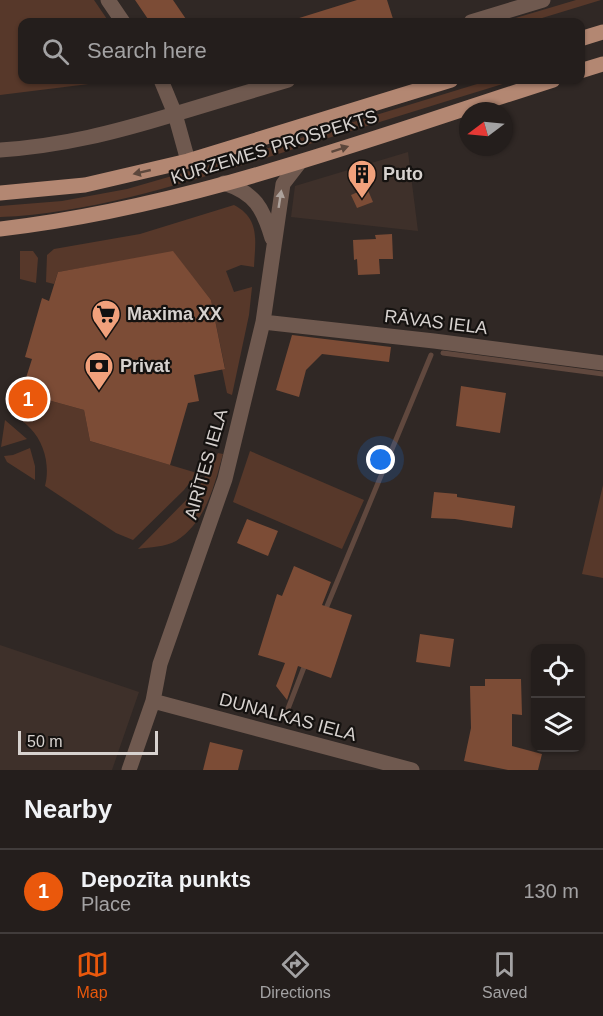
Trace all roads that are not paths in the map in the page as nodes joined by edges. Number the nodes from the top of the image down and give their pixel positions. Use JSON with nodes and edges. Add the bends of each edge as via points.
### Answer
{"nodes":[{"id":1,"x":108,"y":0,"type":"edge"},
{"id":2,"x":543,"y":0,"type":"edge"},
{"id":3,"x":120,"y":18,"type":"edge"},
{"id":4,"x":484,"y":18,"type":"edge"},
{"id":5,"x":603,"y":33,"type":"edge"},
{"id":6,"x":585,"y":38,"type":"edge"},
{"id":7,"x":603,"y":64,"type":"edge"},
{"id":8,"x":585,"y":69,"type":"edge"},
{"id":9,"x":163,"y":84,"type":"edge"},
{"id":10,"x":275,"y":84,"type":"edge"},
{"id":11,"x":438,"y":84,"type":"edge"},
{"id":12,"x":542,"y":84,"type":"edge"},
{"id":13,"x":175,"y":114,"type":"junction"},
{"id":14,"x":0,"y":150,"type":"edge"},
{"id":15,"x":188,"y":161,"type":"junction"},
{"id":16,"x":300,"y":162,"type":"junction"},
{"id":17,"x":224,"y":183,"type":"junction"},
{"id":18,"x":0,"y":193,"type":"edge"},
{"id":19,"x":0,"y":229,"type":"edge"},
{"id":20,"x":274,"y":242,"type":"junction"},
{"id":21,"x":263,"y":322,"type":"junction"},
{"id":22,"x":603,"y":363,"type":"edge"},
{"id":23,"x":153,"y":701,"type":"junction"},
{"id":24,"x":129,"y":770,"type":"edge"},
{"id":25,"x":412,"y":770,"type":"edge"}],
"edges":[{"from":1,"to":3,"type":"street"},
{"from":2,"to":4,"type":"street"},
{"from":5,"to":6,"type":"main road"},
{"from":7,"to":8,"type":"main road"},
{"from":9,"to":13,"type":"street"},
{"from":10,"to":13,"type":"street"},
{"from":11,"to":15,"type":"main road","name":"KURZEMES PROSPEKTS"},
{"from":16,"to":12,"type":"main road","name":"KURZEMES PROSPEKTS","one_way":true},
{"from":13,"to":14,"type":"street","via":[[105,135],[39,148]]},
{"from":13,"to":15,"type":"street"},
{"from":15,"to":18,"type":"main road","name":"KURZEMES PROSPEKTS","one_way":true,"via":[[85,185]]},
{"from":16,"to":17,"type":"main road","name":"KURZEMES PROSPEKTS"},
{"from":20,"to":16,"type":"street","one_way":true,"via":[[283,184]]},
{"from":17,"to":19,"type":"main road","name":"KURZEMES PROSPEKTS","via":[[133,207]]},
{"from":17,"to":20,"type":"street","name":"AIRĪTES IELA","via":[[258,204],[266,215]]},
{"from":20,"to":21,"type":"street","name":"AIRĪTES IELA"},
{"from":21,"to":22,"type":"street","name":"RĀVAS IELA"},
{"from":21,"to":23,"type":"street","name":"AIRĪTES IELA","via":[[225,479],[160,664]]},
{"from":23,"to":24,"type":"street","name":"AIRĪTES IELA"},
{"from":23,"to":25,"type":"street","name":"DUNALKAS IELA"}]}
